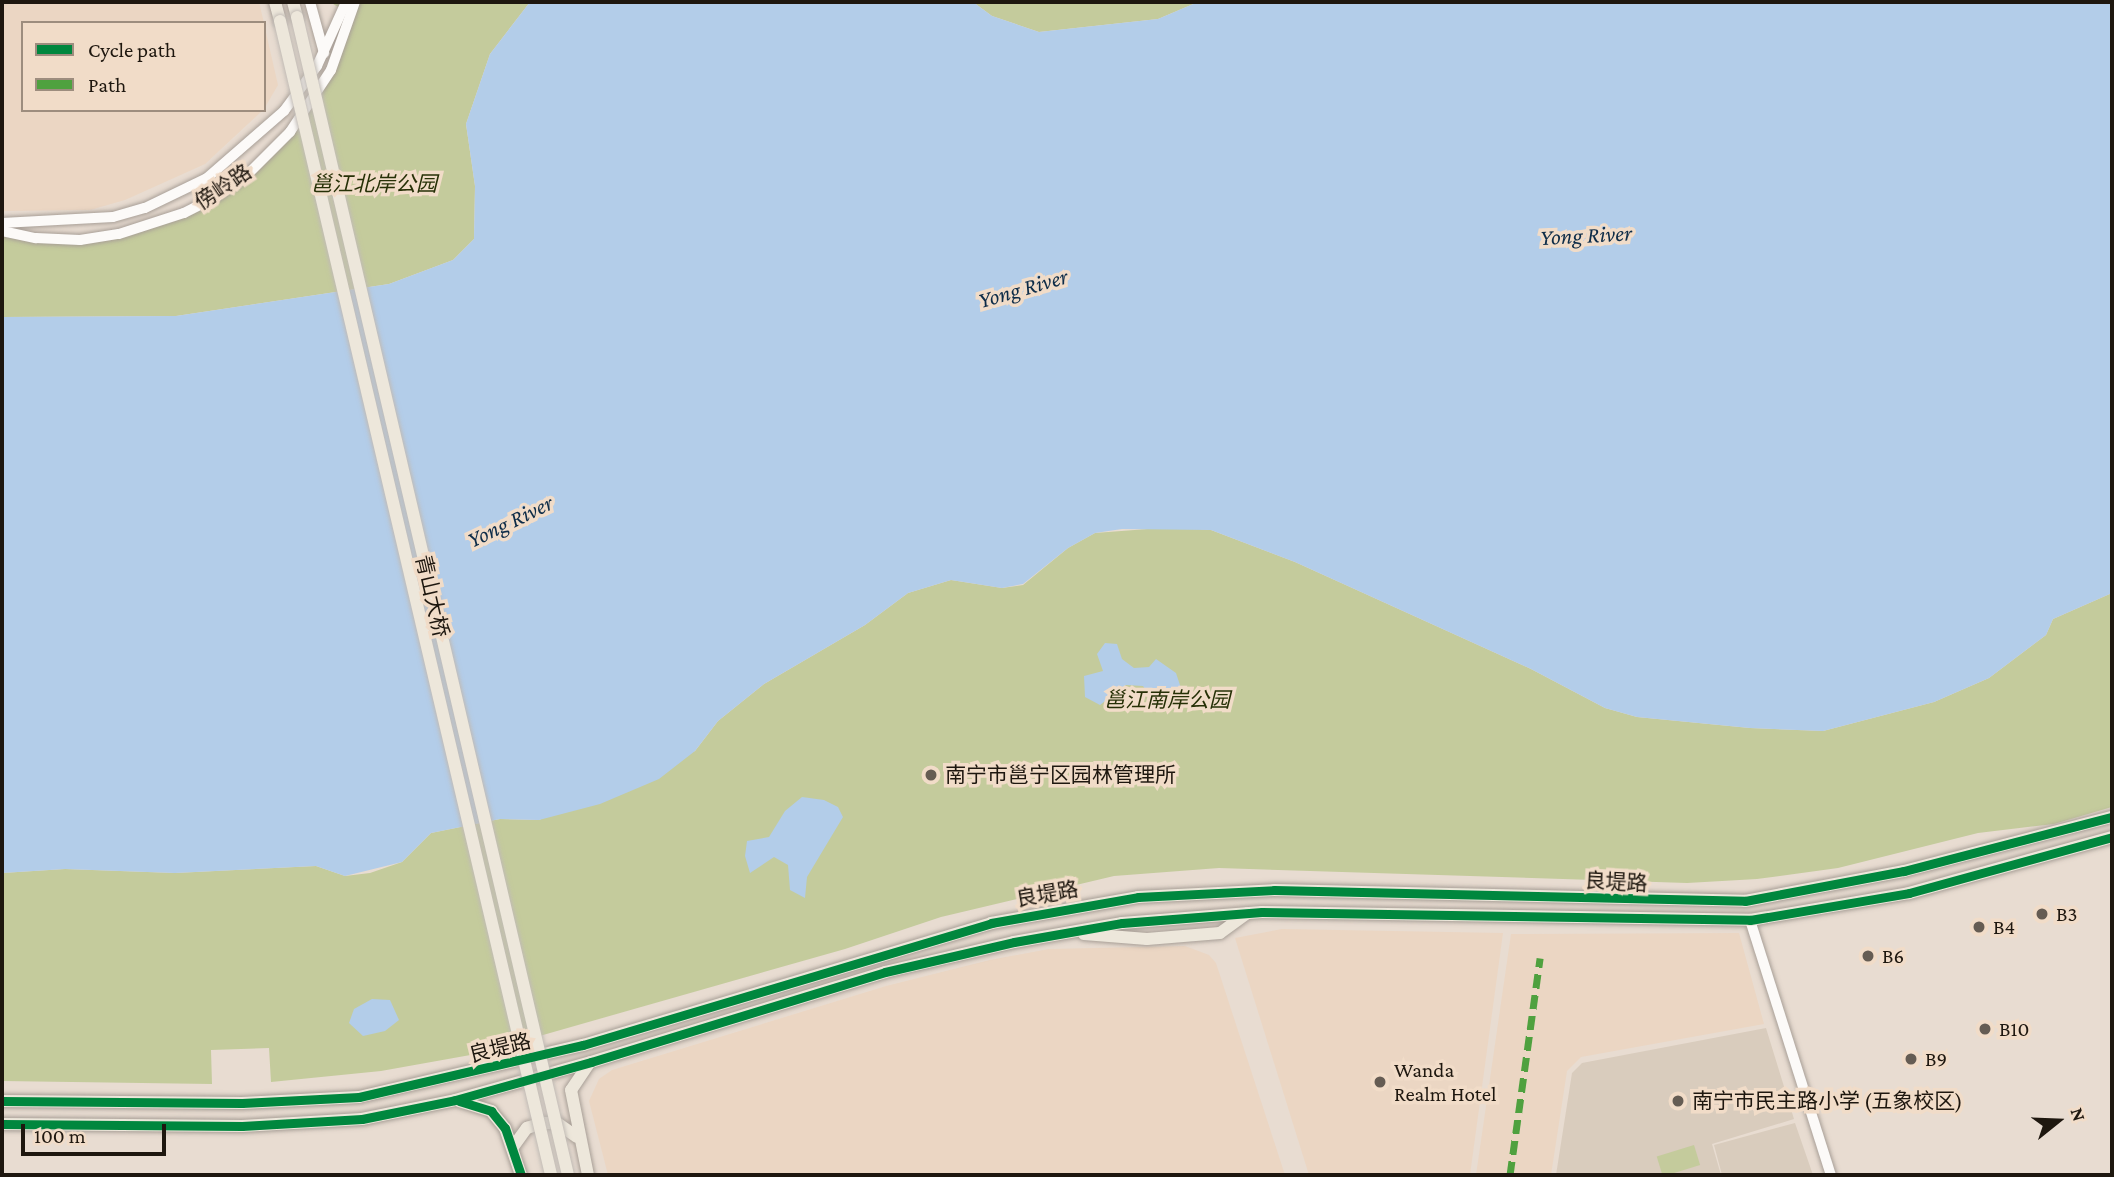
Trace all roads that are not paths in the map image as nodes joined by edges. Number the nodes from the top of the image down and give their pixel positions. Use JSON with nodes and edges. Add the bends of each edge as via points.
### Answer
{"nodes":[{"id":1,"x":272,"y":2,"type":"edge"},
{"id":2,"x":293,"y":2,"type":"edge"},
{"id":3,"x":310,"y":2,"type":"edge"},
{"id":4,"x":346,"y":2,"type":"edge"},
{"id":5,"x":356,"y":2,"type":"edge"},
{"id":6,"x":324,"y":52,"type":"junction"},
{"id":7,"x":293,"y":99,"type":"junction"},
{"id":8,"x":2,"y":223,"type":"edge"},
{"id":9,"x":2,"y":231,"type":"edge"},
{"id":10,"x":2112,"y":818,"type":"edge"},
{"id":11,"x":2112,"y":837,"type":"edge"},
{"id":12,"x":1750,"y":920,"type":"junction"},
{"id":13,"x":652,"y":1024,"type":"junction"},
{"id":14,"x":659,"y":1042,"type":"junction"},
{"id":15,"x":591,"y":1062,"type":"junction"},
{"id":16,"x":455,"y":1100,"type":"junction"},
{"id":17,"x":2,"y":1101,"type":"edge"},
{"id":18,"x":2,"y":1124,"type":"edge"},
{"id":19,"x":577,"y":1138,"type":"junction"},
{"id":20,"x":513,"y":1147,"type":"junction"},
{"id":21,"x":521,"y":1175,"type":"edge"},
{"id":22,"x":551,"y":1175,"type":"edge"},
{"id":23,"x":568,"y":1175,"type":"edge"},
{"id":24,"x":588,"y":1175,"type":"edge"},
{"id":25,"x":1831,"y":1175,"type":"edge"}],
"edges":[{"from":1,"to":7,"type":"street"},
{"from":1,"to":22,"type":"main road","name":"青山大桥","bridge":true},
{"from":2,"to":23,"type":"main road","name":"青山大桥","bridge":true},
{"from":3,"to":6,"type":"street"},
{"from":4,"to":6,"type":"street","name":"傍岭路"},
{"from":5,"to":9,"type":"street","name":"傍岭路","via":[[331,70],[290,132],[245,177],[184,213],[119,234],[80,240],[36,239]]},
{"from":6,"to":7,"type":"street","name":"傍岭路"},
{"from":7,"to":8,"type":"street","name":"傍岭路","via":[[232,161],[145,208],[78,222]]},
{"from":10,"to":13,"type":"main road","name":"良堤路","via":[[1904,871],[1745,901],[1274,890],[1138,897],[991,923]]},
{"from":11,"to":12,"type":"main road","name":"良堤路","via":[[1909,893]]},
{"from":12,"to":14,"type":"main road","name":"良堤路","via":[[1248,913],[1122,923],[885,972]]},
{"from":12,"to":25,"type":"street"},
{"from":13,"to":14,"type":"main road"},
{"from":13,"to":17,"type":"main road","name":"良堤路","via":[[451,1079],[359,1097],[242,1103]]},
{"from":14,"to":15,"type":"main road","name":"良堤路"},
{"from":15,"to":16,"type":"main road","name":"良堤路"},
{"from":15,"to":19,"type":"main road","via":[[570,1090]]},
{"from":16,"to":18,"type":"main road","name":"良堤路","via":[[362,1119],[242,1126]]},
{"from":16,"to":20,"type":"main road","via":[[491,1111]]},
{"from":19,"to":20,"type":"main road","via":[[557,1123],[542,1123],[527,1128]]},
{"from":19,"to":24,"type":"main road"},
{"from":20,"to":21,"type":"main road"}]}
